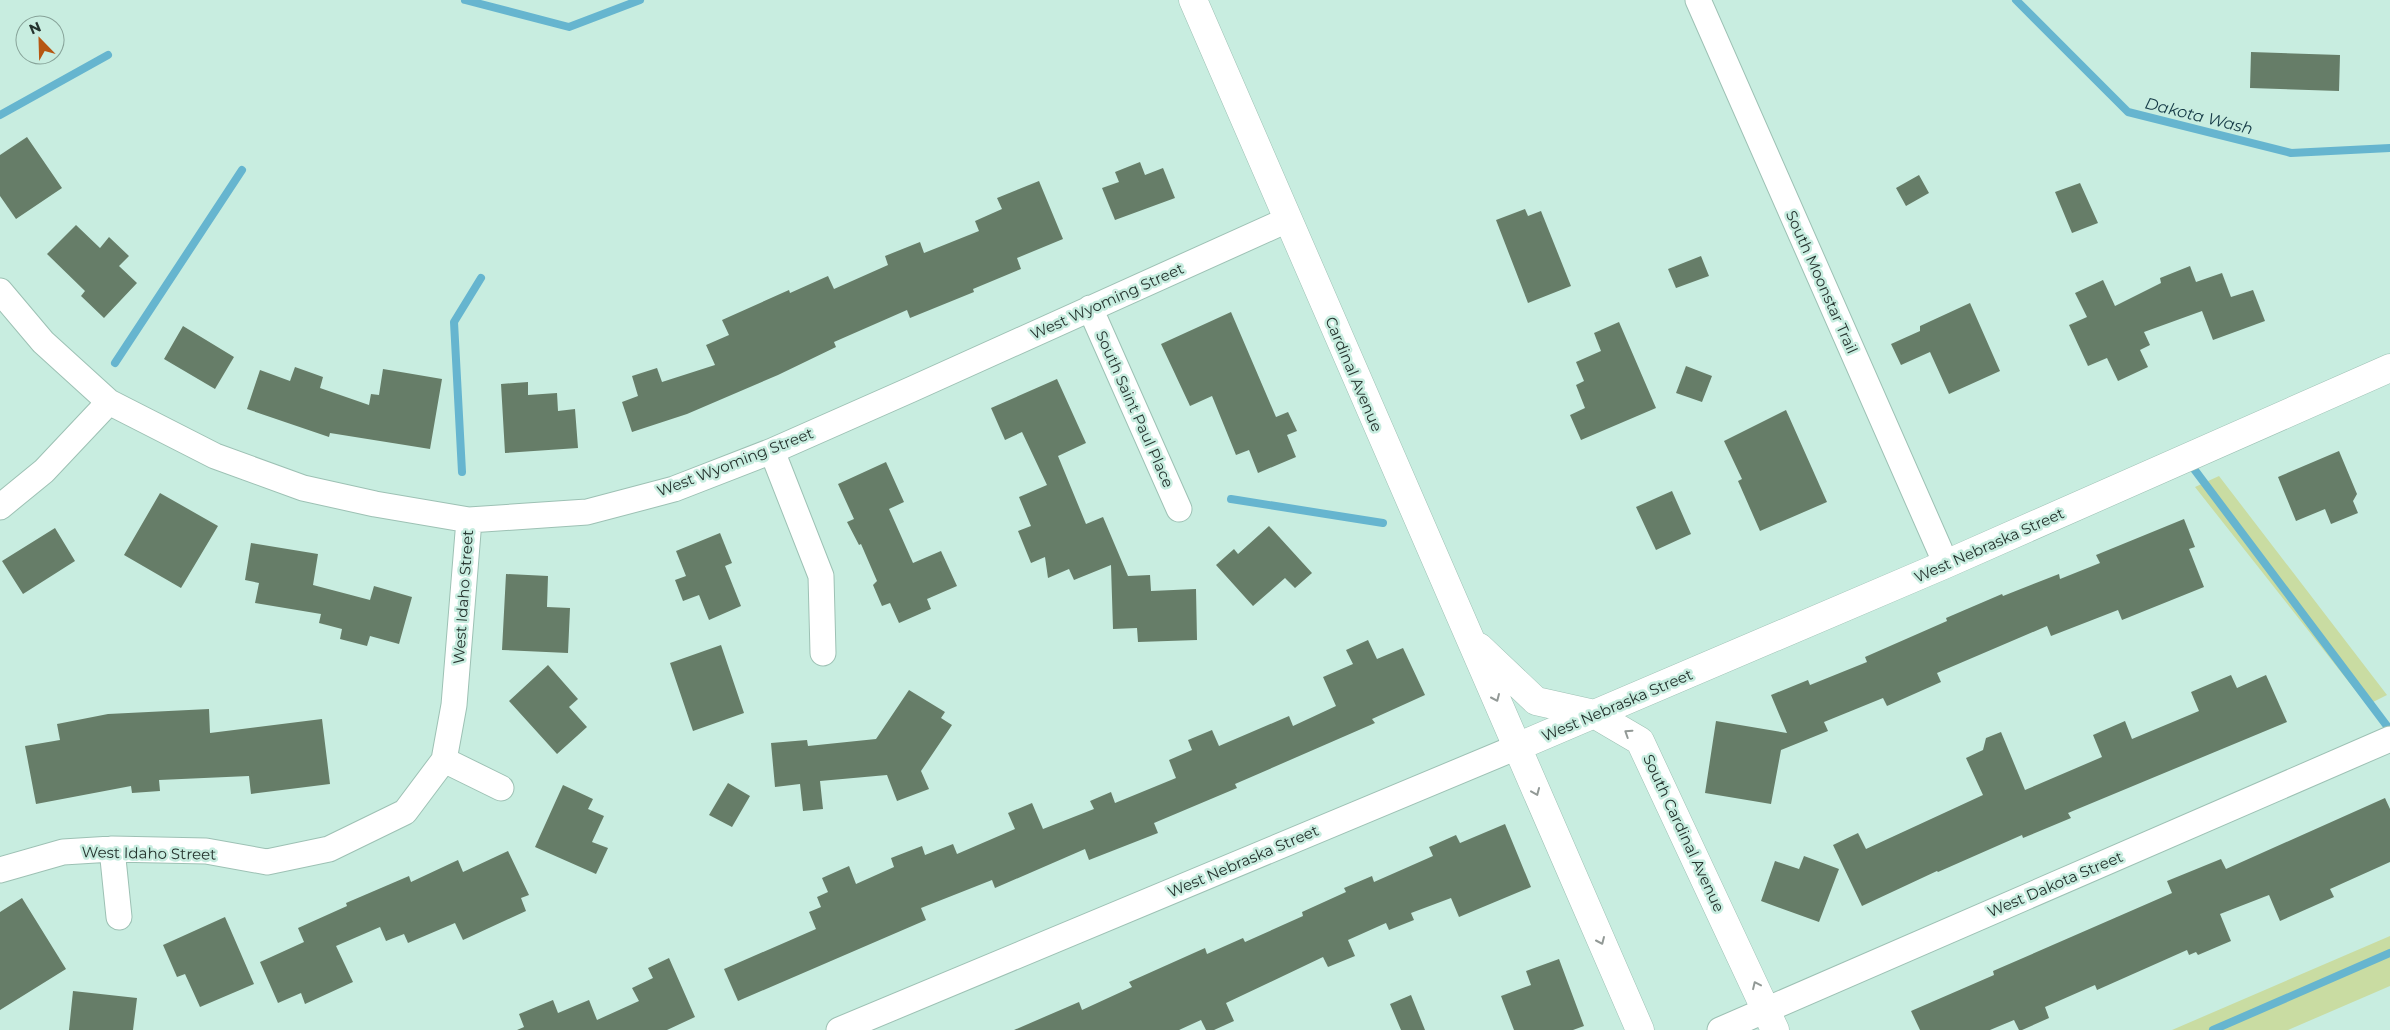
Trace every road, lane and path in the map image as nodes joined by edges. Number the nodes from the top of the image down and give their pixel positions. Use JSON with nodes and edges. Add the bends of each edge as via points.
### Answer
{"nodes":[{"id":1,"x":1193,"y":0,"type":"edge"},
{"id":2,"x":1698,"y":0,"type":"edge"},
{"id":3,"x":1287,"y":220,"type":"junction"},
{"id":4,"x":0,"y":291,"type":"edge"},
{"id":5,"x":1090,"y":308,"type":"junction"},
{"id":6,"x":2390,"y":368,"type":"edge"},
{"id":7,"x":109,"y":402,"type":"junction"},
{"id":8,"x":772,"y":451,"type":"junction"},
{"id":9,"x":0,"y":507,"type":"edge"},
{"id":10,"x":1179,"y":509,"type":"dead end"},
{"id":11,"x":469,"y":520,"type":"junction"},
{"id":12,"x":1946,"y":564,"type":"junction"},
{"id":13,"x":1469,"y":637,"type":"junction"},
{"id":14,"x":824,"y":653,"type":"dead end"},
{"id":15,"x":1594,"y":714,"type":"junction"},
{"id":16,"x":2390,"y":739,"type":"edge"},
{"id":17,"x":1518,"y":747,"type":"junction"},
{"id":18,"x":444,"y":760,"type":"junction"},
{"id":19,"x":501,"y":788,"type":"dead end"},
{"id":20,"x":112,"y":849,"type":"junction"},
{"id":21,"x":0,"y":870,"type":"edge"},
{"id":22,"x":119,"y":917,"type":"dead end"},
{"id":23,"x":1771,"y":1020,"type":"edge"},
{"id":24,"x":839,"y":1030,"type":"edge"},
{"id":25,"x":1640,"y":1030,"type":"edge"},
{"id":26,"x":1720,"y":1030,"type":"edge"}],
"edges":[{"from":1,"to":3,"type":"main road","name":"Cardinal Avenue"},
{"from":2,"to":12,"type":"street","name":"South Moonstar Trail"},
{"from":3,"to":5,"type":"street","name":"West Wyoming Street"},
{"from":3,"to":13,"type":"main road","name":"Cardinal Avenue"},
{"from":4,"to":7,"type":"street","name":"West Wyoming Street","via":[[43,342]]},
{"from":5,"to":8,"type":"street","name":"West Wyoming Street"},
{"from":5,"to":10,"type":"street","name":"South Saint Paul Place"},
{"from":6,"to":12,"type":"main road","name":"West Nebraska Street"},
{"from":7,"to":9,"type":"street","via":[[44,471]]},
{"from":7,"to":11,"type":"street","name":"West Wyoming Street","via":[[215,456],[303,488]]},
{"from":8,"to":11,"type":"street","name":"West Wyoming Street","via":[[674,489],[587,512]]},
{"from":8,"to":14,"type":"street","via":[[821,576]]},
{"from":11,"to":18,"type":"street","name":"West Idaho Street","via":[[454,705]]},
{"from":12,"to":15,"type":"main road","name":"West Nebraska Street"},
{"from":13,"to":15,"type":"main road","name":"South Cardinal Avenue","via":[[1536,701]]},
{"from":13,"to":17,"type":"main road","name":"Cardinal Avenue","one_way":true},
{"from":15,"to":17,"type":"main road","name":"West Nebraska Street"},
{"from":23,"to":15,"type":"main road","name":"South Cardinal Avenue","one_way":true,"via":[[1640,741]]},
{"from":16,"to":23,"type":"street","name":"West Dakota Street"},
{"from":17,"to":24,"type":"street","name":"West Nebraska Street"},
{"from":17,"to":25,"type":"main road","one_way":true},
{"from":18,"to":19,"type":"street"},
{"from":18,"to":20,"type":"street","name":"West Idaho Street","via":[[405,812],[329,849],[267,862],[206,851]]},
{"from":20,"to":21,"type":"street","name":"West Idaho Street","via":[[63,852]]},
{"from":20,"to":22,"type":"street"},
{"from":23,"to":26,"type":"street","name":"West Dakota Street"}]}
